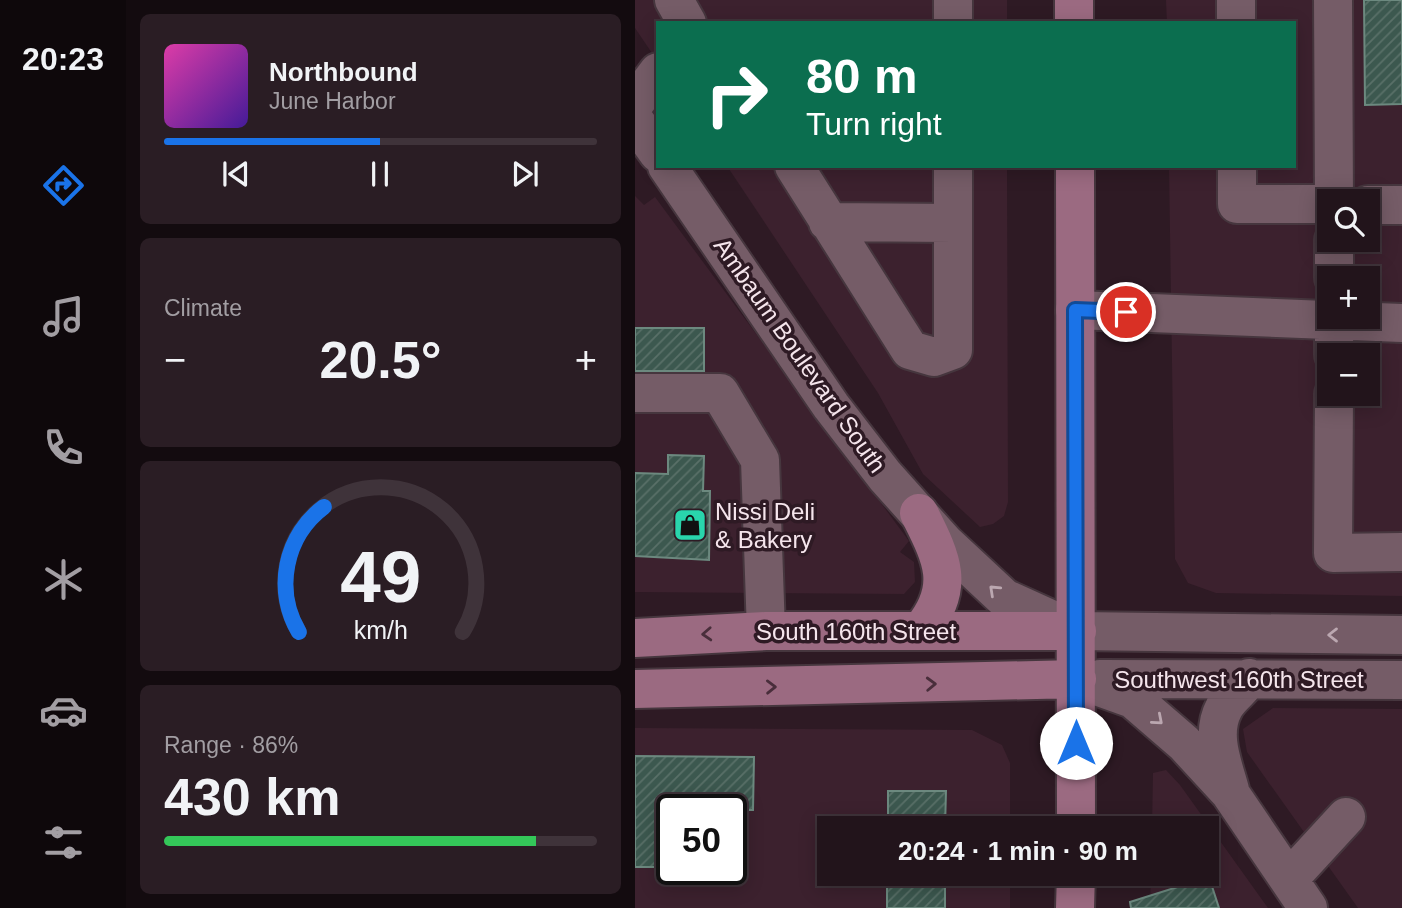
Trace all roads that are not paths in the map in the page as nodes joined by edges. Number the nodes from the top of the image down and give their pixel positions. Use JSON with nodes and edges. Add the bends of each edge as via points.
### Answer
{"nodes":[{"id":1,"x":674,"y":0,"type":"edge"},
{"id":2,"x":953,"y":0,"type":"edge"},
{"id":3,"x":1074,"y":0,"type":"edge"},
{"id":4,"x":1236,"y":0,"type":"edge"},
{"id":5,"x":1333,"y":0,"type":"edge"},
{"id":6,"x":686,"y":21,"type":"edge"},
{"id":7,"x":953,"y":21,"type":"edge"},
{"id":8,"x":1074,"y":21,"type":"edge"},
{"id":9,"x":1236,"y":21,"type":"edge"},
{"id":10,"x":656,"y":75,"type":"edge"},
{"id":11,"x":635,"y":103,"type":"edge"},
{"id":12,"x":635,"y":121,"type":"edge"},
{"id":13,"x":656,"y":150,"type":"edge"},
{"id":14,"x":668,"y":168,"type":"edge"},
{"id":15,"x":795,"y":168,"type":"edge"},
{"id":16,"x":953,"y":168,"type":"edge"},
{"id":17,"x":1075,"y":168,"type":"edge"},
{"id":18,"x":1237,"y":168,"type":"edge"},
{"id":19,"x":1332,"y":189,"type":"edge"},
{"id":20,"x":1317,"y":203,"type":"edge"},
{"id":21,"x":1380,"y":205,"type":"edge"},
{"id":22,"x":1402,"y":205,"type":"edge"},
{"id":23,"x":828,"y":222,"type":"junction"},
{"id":24,"x":953,"y":223,"type":"junction"},
{"id":25,"x":1075,"y":310,"type":"junction"},
{"id":26,"x":1402,"y":323,"type":"edge"},
{"id":27,"x":1334,"y":330,"type":"edge"},
{"id":28,"x":635,"y":393,"type":"edge"},
{"id":29,"x":1334,"y":406,"type":"edge"},
{"id":30,"x":919,"y":513,"type":"junction"},
{"id":31,"x":1402,"y":552,"type":"edge"},
{"id":32,"x":922,"y":629,"type":"junction"},
{"id":33,"x":766,"y":631,"type":"junction"},
{"id":34,"x":1077,"y":631,"type":"junction"},
{"id":35,"x":1402,"y":635,"type":"edge"},
{"id":36,"x":635,"y":638,"type":"edge"},
{"id":37,"x":1249,"y":678,"type":"junction"},
{"id":38,"x":1077,"y":679,"type":"junction"},
{"id":39,"x":1402,"y":680,"type":"edge"},
{"id":40,"x":635,"y":689,"type":"edge"},
{"id":41,"x":1230,"y":793,"type":"junction"},
{"id":42,"x":1076,"y":816,"type":"edge"},
{"id":43,"x":1346,"y":817,"type":"dead end"},
{"id":44,"x":1076,"y":886,"type":"edge"},
{"id":45,"x":1298,"y":893,"type":"edge"},
{"id":46,"x":1075,"y":908,"type":"edge"}],
"edges":[{"from":1,"to":6,"type":"street"},
{"from":2,"to":7,"type":"street"},
{"from":3,"to":8,"type":"main road"},
{"from":4,"to":9,"type":"street"},
{"from":5,"to":19,"type":"street"},
{"from":10,"to":11,"type":"street"},
{"from":12,"to":13,"type":"street"},
{"from":14,"to":30,"type":"street","name":"Ambaum Boulevard South","via":[[831,406]]},
{"from":15,"to":23,"type":"street"},
{"from":16,"to":24,"type":"street"},
{"from":17,"to":25,"type":"main road"},
{"from":18,"to":20,"type":"street","via":[[1237,204]]},
{"from":21,"to":22,"type":"street"},
{"from":23,"to":24,"type":"street"},
{"from":23,"to":24,"type":"street","via":[[910,350],[934,358],[953,350]]},
{"from":25,"to":27,"type":"street"},
{"from":25,"to":34,"type":"main road"},
{"from":26,"to":27,"type":"street"},
{"from":28,"to":33,"type":"street","via":[[720,393],[760,460]]},
{"from":29,"to":31,"type":"street","via":[[1333,553]]},
{"from":30,"to":32,"type":"main road","via":[[943,574],[942,594]]},
{"from":34,"to":30,"type":"street","name":"Ambaum Boulevard South","one_way":true,"via":[[1004,598]]},
{"from":32,"to":33,"type":"main road","name":"South 160th Street"},
{"from":32,"to":34,"type":"main road","name":"South 160th Street"},
{"from":33,"to":36,"type":"main road","name":"South 160th Street","one_way":true},
{"from":35,"to":34,"type":"street","name":"Southwest 160th Street","one_way":true},
{"from":34,"to":38,"type":"main road"},
{"from":37,"to":38,"type":"street","name":"Southwest 160th Street"},
{"from":37,"to":39,"type":"street","name":"Southwest 160th Street"},
{"from":37,"to":41,"type":"street","via":[[1225,706],[1217,727]]},
{"from":40,"to":38,"type":"main road","one_way":true},
{"from":38,"to":41,"type":"street","one_way":true,"via":[[1133,699],[1184,743]]},
{"from":38,"to":42,"type":"main road"},
{"from":41,"to":45,"type":"street"},
{"from":43,"to":45,"type":"street"},
{"from":44,"to":46,"type":"main road"}]}
